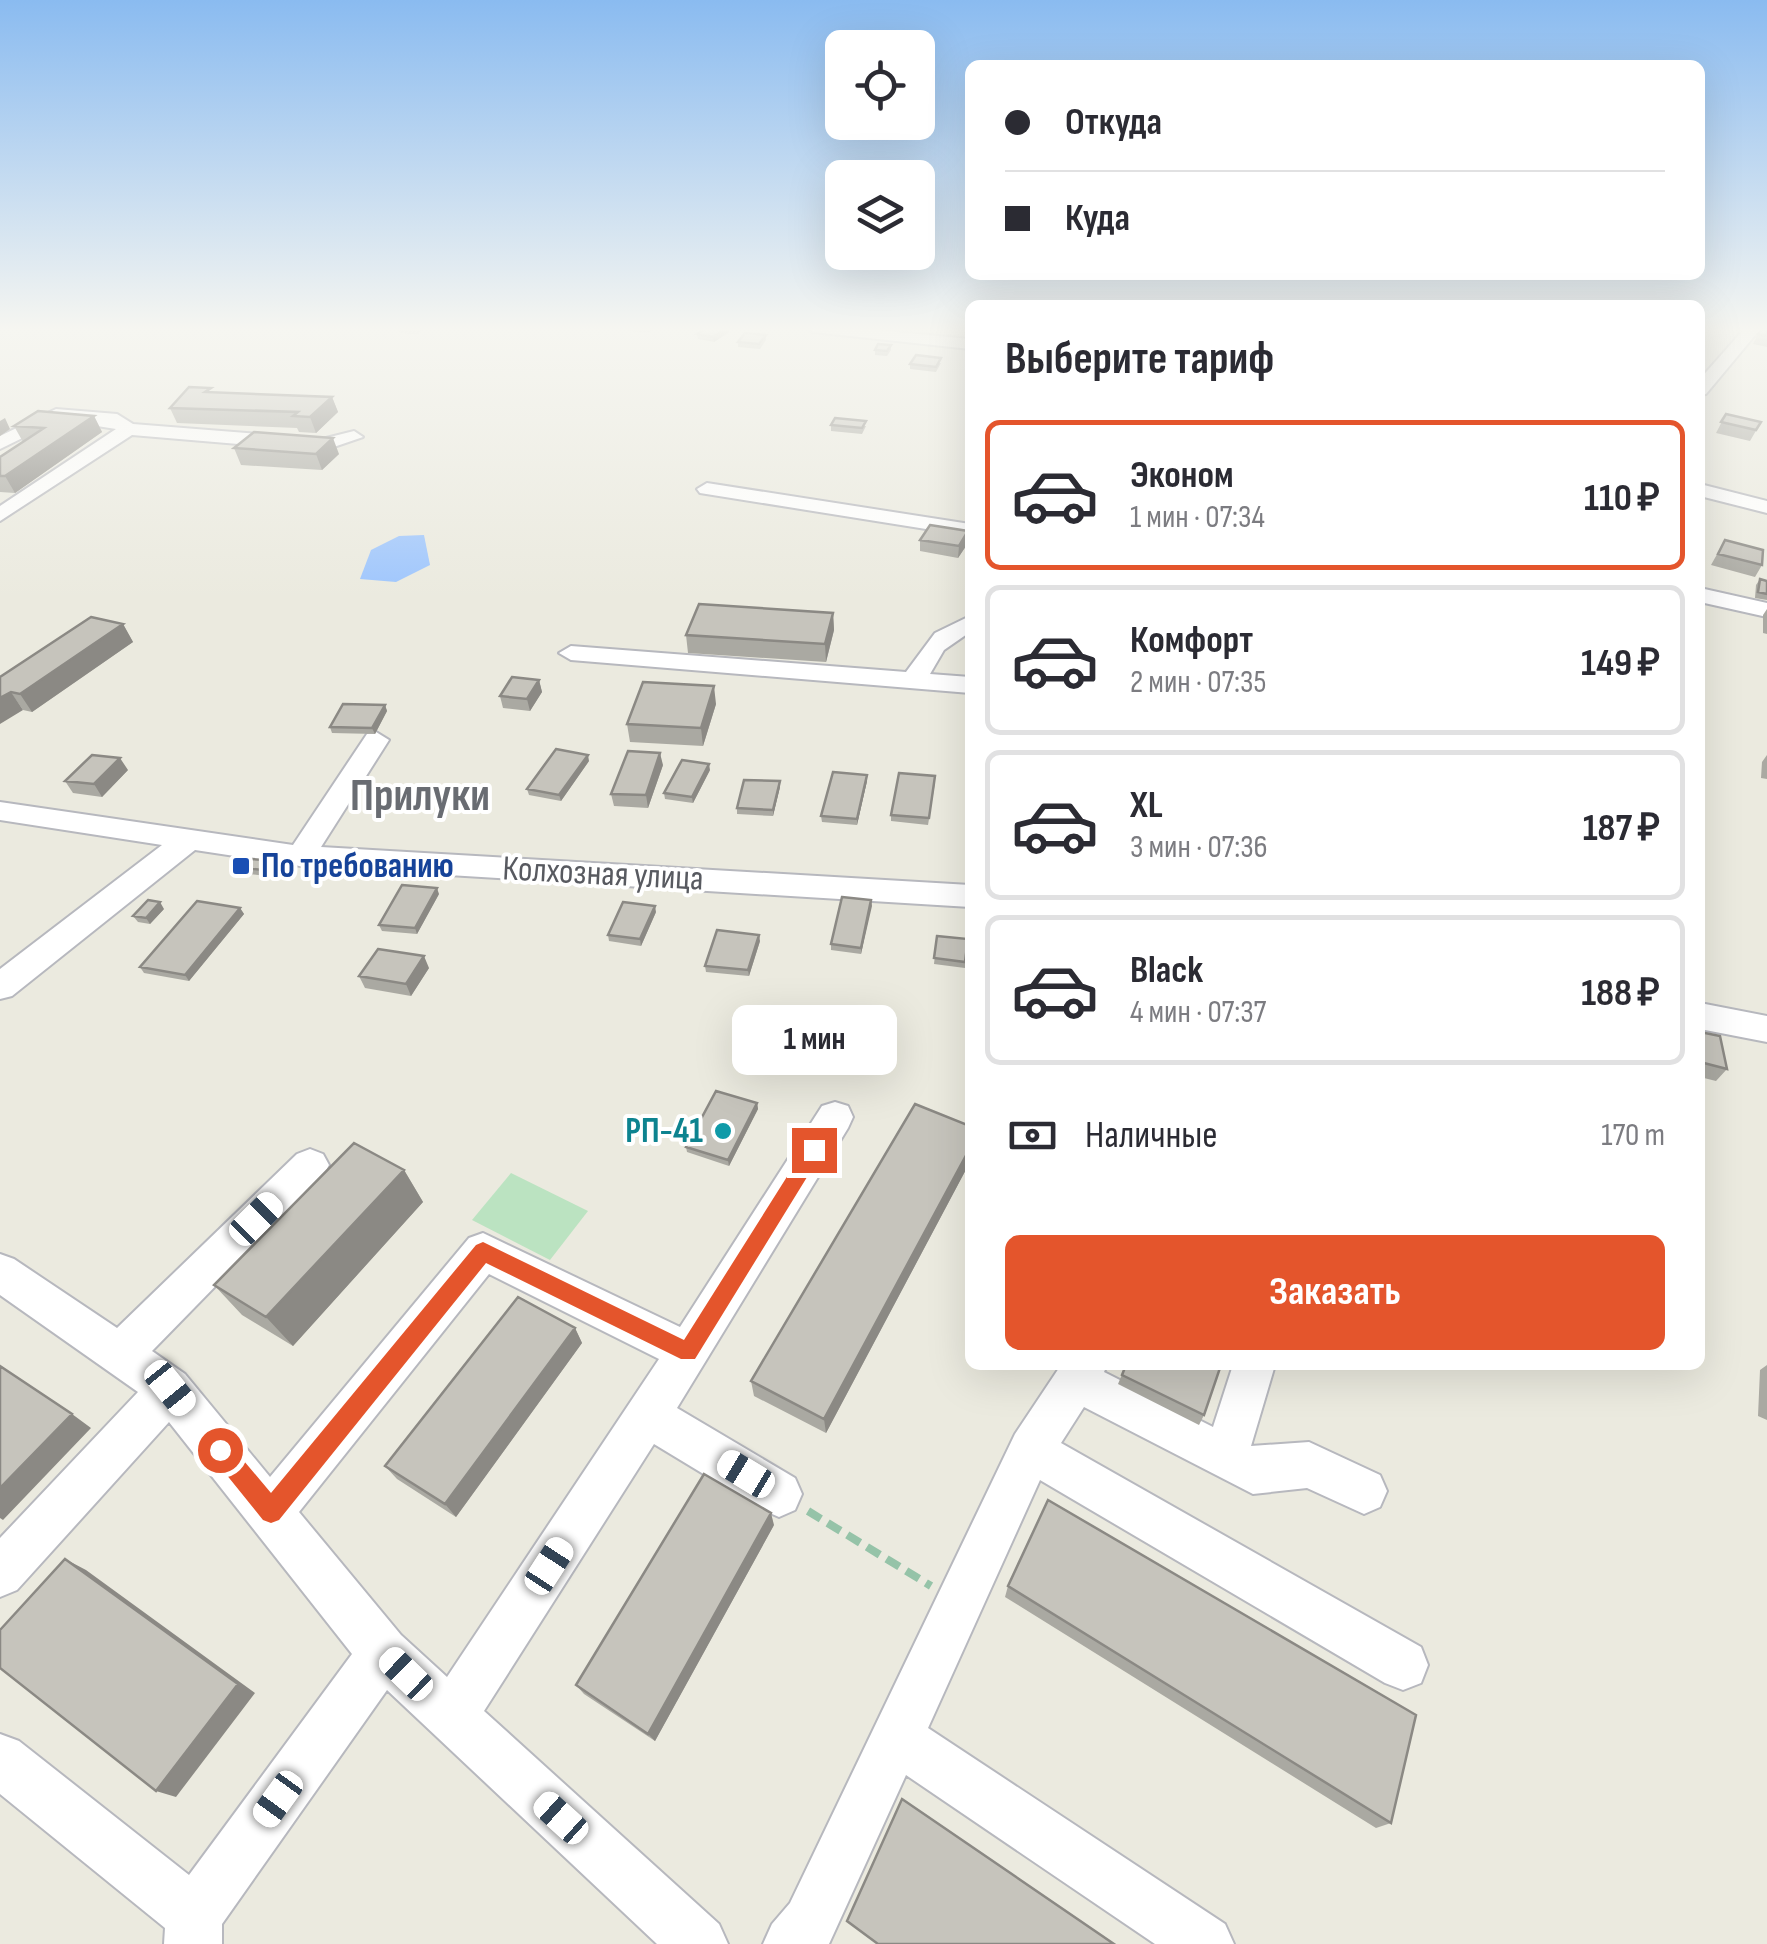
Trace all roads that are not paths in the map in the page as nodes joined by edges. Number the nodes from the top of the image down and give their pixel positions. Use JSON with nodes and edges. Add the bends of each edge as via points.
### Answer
{"nodes":[{"id":1,"x":49,"y":418,"type":"edge"},
{"id":2,"x":94,"y":418,"type":"edge"},
{"id":3,"x":128,"y":430,"type":"junction"},
{"id":4,"x":354,"y":437,"type":"dead end"},
{"id":5,"x":0,"y":446,"type":"edge"},
{"id":6,"x":29,"y":451,"type":"edge"},
{"id":7,"x":707,"y":489,"type":"dead end"},
{"id":8,"x":1705,"y":491,"type":"edge"},
{"id":9,"x":1767,"y":506,"type":"edge"},
{"id":10,"x":0,"y":516,"type":"edge"},
{"id":11,"x":965,"y":529,"type":"edge"},
{"id":12,"x":1705,"y":596,"type":"edge"},
{"id":13,"x":1767,"y":610,"type":"edge"},
{"id":14,"x":965,"y":627,"type":"edge"},
{"id":15,"x":571,"y":653,"type":"dead end"},
{"id":16,"x":916,"y":680,"type":"junction"},
{"id":17,"x":965,"y":684,"type":"edge"},
{"id":18,"x":376,"y":740,"type":"dead end"},
{"id":19,"x":0,"y":811,"type":"edge"},
{"id":20,"x":188,"y":840,"type":"junction"},
{"id":21,"x":301,"y":856,"type":"junction"},
{"id":22,"x":965,"y":896,"type":"edge"},
{"id":23,"x":0,"y":987,"type":"edge"},
{"id":24,"x":1705,"y":1017,"type":"edge"},
{"id":25,"x":1767,"y":1029,"type":"edge"},
{"id":26,"x":835,"y":1117,"type":"dead end"},
{"id":27,"x":310,"y":1165,"type":"dead end"},
{"id":28,"x":0,"y":1272,"type":"edge"},
{"id":29,"x":688,"y":1352,"type":"junction"},
{"id":30,"x":120,"y":1354,"type":"junction"},
{"id":31,"x":1252,"y":1370,"type":"edge"},
{"id":32,"x":1082,"y":1373,"type":"edge"},
{"id":33,"x":170,"y":1388,"type":"junction"},
{"id":34,"x":647,"y":1415,"type":"junction"},
{"id":35,"x":1031,"y":1450,"type":"junction"},
{"id":36,"x":1224,"y":1458,"type":"junction"},
{"id":37,"x":1364,"y":1491,"type":"dead end"},
{"id":38,"x":779,"y":1494,"type":"road end"},
{"id":39,"x":271,"y":1512,"type":"junction"},
{"id":40,"x":0,"y":1573,"type":"edge"},
{"id":41,"x":383,"y":1653,"type":"junction"},
{"id":42,"x":1403,"y":1665,"type":"dead end"},
{"id":43,"x":450,"y":1718,"type":"junction"},
{"id":44,"x":897,"y":1738,"type":"junction"},
{"id":45,"x":4,"y":1772,"type":"edge"},
{"id":46,"x":194,"y":1930,"type":"edge"},
{"id":47,"x":1179,"y":1936,"type":"edge"},
{"id":48,"x":700,"y":1944,"type":"edge"},
{"id":49,"x":792,"y":1944,"type":"edge"}],
"edges":[{"from":1,"to":5,"type":"street"},
{"from":2,"to":3,"type":"street","via":[[117,420]]},
{"from":3,"to":4,"type":"street","via":[[322,445]]},
{"from":3,"to":10,"type":"street"},
{"from":5,"to":6,"type":"street"},
{"from":7,"to":11,"type":"street"},
{"from":8,"to":9,"type":"street"},
{"from":12,"to":13,"type":"street"},
{"from":14,"to":16,"type":"street","via":[[938,643]]},
{"from":15,"to":16,"type":"street"},
{"from":16,"to":17,"type":"street"},
{"from":18,"to":21,"type":"street"},
{"from":19,"to":20,"type":"street","name":"Колхозная улица"},
{"from":20,"to":21,"type":"street","name":"Колхозная улица"},
{"from":20,"to":23,"type":"street"},
{"from":21,"to":22,"type":"street","name":"Колхозная улица"},
{"from":24,"to":25,"type":"street"},
{"from":26,"to":29,"type":"street"},
{"from":27,"to":30,"type":"street"},
{"from":28,"to":30,"type":"street"},
{"from":29,"to":34,"type":"street"},
{"from":29,"to":39,"type":"street","via":[[483,1251]]},
{"from":30,"to":33,"type":"street"},
{"from":31,"to":36,"type":"street"},
{"from":32,"to":35,"type":"street"},
{"from":32,"to":36,"type":"street"},
{"from":33,"to":39,"type":"street"},
{"from":33,"to":40,"type":"street"},
{"from":34,"to":38,"type":"street"},
{"from":34,"to":43,"type":"street"},
{"from":35,"to":42,"type":"street"},
{"from":35,"to":44,"type":"street"},
{"from":36,"to":37,"type":"street","via":[[1253,1471],[1309,1464]]},
{"from":39,"to":41,"type":"street"},
{"from":41,"to":43,"type":"street"},
{"from":41,"to":46,"type":"street"},
{"from":43,"to":48,"type":"street"},
{"from":44,"to":47,"type":"street"},
{"from":44,"to":49,"type":"street","via":[[810,1923]]},
{"from":45,"to":46,"type":"street"}]}
